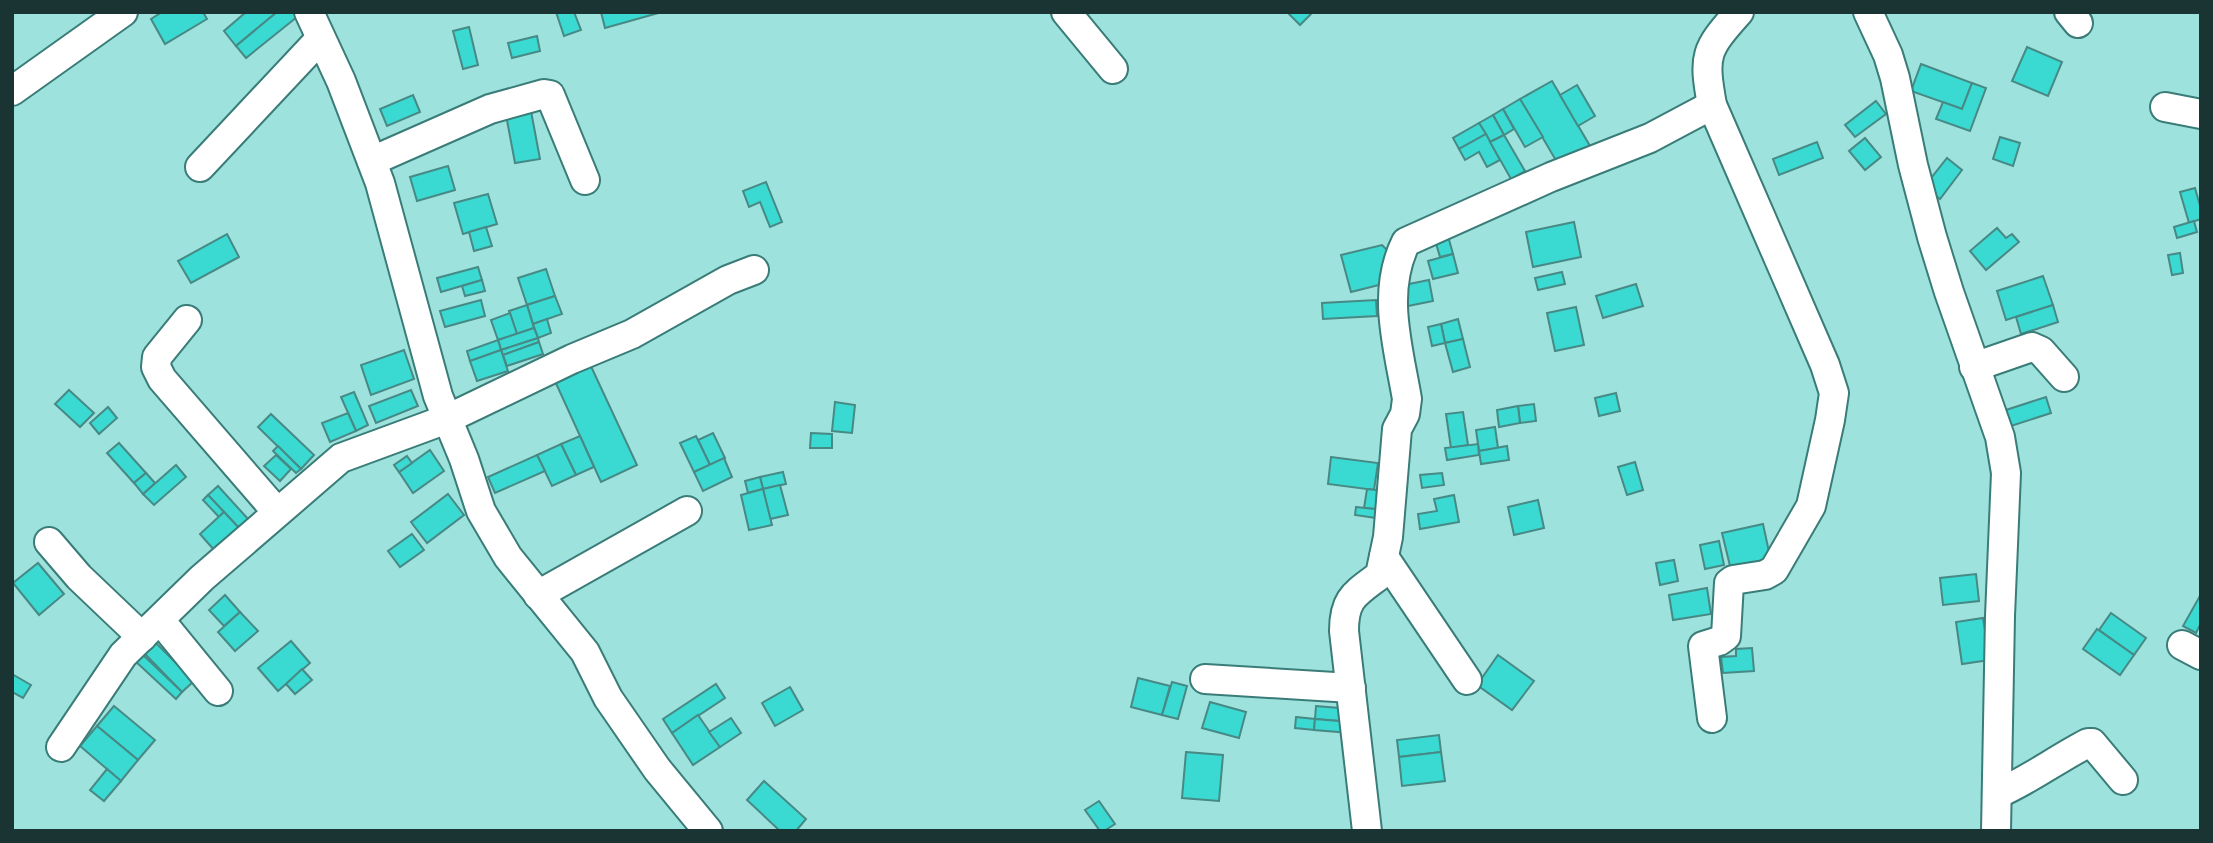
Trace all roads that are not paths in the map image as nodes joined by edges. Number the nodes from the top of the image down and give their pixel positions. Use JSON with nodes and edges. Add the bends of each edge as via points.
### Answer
{"nodes":[{"id":1,"x":123,"y":12,"type":"edge"},
{"id":2,"x":309,"y":12,"type":"edge"},
{"id":3,"x":1066,"y":12,"type":"edge"},
{"id":4,"x":1739,"y":12,"type":"edge"},
{"id":5,"x":1868,"y":12,"type":"edge"},
{"id":6,"x":320,"y":39,"type":"junction"},
{"id":7,"x":1113,"y":69,"type":"dead end"},
{"id":8,"x":12,"y":91,"type":"edge"},
{"id":9,"x":1712,"y":105,"type":"junction"},
{"id":10,"x":2165,"y":107,"type":"dead end"},
{"id":11,"x":2201,"y":114,"type":"edge"},
{"id":12,"x":372,"y":161,"type":"junction"},
{"id":13,"x":200,"y":167,"type":"dead end"},
{"id":14,"x":585,"y":180,"type":"dead end"},
{"id":15,"x":754,"y":271,"type":"dead end"},
{"id":16,"x":187,"y":320,"type":"dead end"},
{"id":17,"x":1974,"y":367,"type":"junction"},
{"id":18,"x":2064,"y":377,"type":"dead end"},
{"id":19,"x":447,"y":419,"type":"junction"},
{"id":20,"x":687,"y":511,"type":"dead end"},
{"id":21,"x":276,"y":512,"type":"junction"},
{"id":22,"x":49,"y":542,"type":"dead end"},
{"id":23,"x":1384,"y":557,"type":"junction"},
{"id":24,"x":538,"y":595,"type":"junction"},
{"id":25,"x":151,"y":629,"type":"junction"},
{"id":26,"x":1205,"y":679,"type":"dead end"},
{"id":27,"x":1467,"y":680,"type":"dead end"},
{"id":28,"x":1351,"y":688,"type":"junction"},
{"id":29,"x":218,"y":691,"type":"dead end"},
{"id":30,"x":1712,"y":718,"type":"dead end"},
{"id":31,"x":61,"y":747,"type":"dead end"},
{"id":32,"x":2123,"y":779,"type":"dead end"},
{"id":33,"x":1997,"y":794,"type":"junction"},
{"id":34,"x":708,"y":831,"type":"edge"},
{"id":35,"x":1367,"y":831,"type":"edge"},
{"id":36,"x":1996,"y":831,"type":"edge"}],
"edges":[{"from":1,"to":8,"type":"street"},
{"from":2,"to":6,"type":"street"},
{"from":3,"to":7,"type":"street"},
{"from":4,"to":9,"type":"street","via":[[1713,40],[1707,57]]},
{"from":5,"to":17,"type":"street","via":[[1895,78],[1932,237]]},
{"from":6,"to":12,"type":"street"},
{"from":6,"to":13,"type":"street"},
{"from":9,"to":23,"type":"street","via":[[1650,138],[1406,242],[1398,257],[1391,305],[1407,399],[1397,429]]},
{"from":9,"to":30,"type":"street","via":[[1833,393],[1811,506],[1774,570],[1729,583],[1726,636],[1703,646]]},
{"from":10,"to":11,"type":"street"},
{"from":12,"to":14,"type":"street","via":[[490,109],[544,94],[552,96]]},
{"from":12,"to":19,"type":"street"},
{"from":15,"to":19,"type":"street","via":[[728,280],[632,334]]},
{"from":16,"to":21,"type":"street","via":[[157,358],[156,367]]},
{"from":17,"to":18,"type":"street","via":[[2032,347],[2042,351]]},
{"from":17,"to":33,"type":"street","via":[[2000,438],[2006,473]]},
{"from":19,"to":21,"type":"street","via":[[341,458]]},
{"from":19,"to":24,"type":"street","via":[[481,511]]},
{"from":20,"to":24,"type":"street"},
{"from":21,"to":25,"type":"street"},
{"from":22,"to":25,"type":"street","via":[[79,576]]},
{"from":23,"to":27,"type":"street"},
{"from":23,"to":28,"type":"street","via":[[1380,575],[1352,596],[1344,612]]},
{"from":24,"to":34,"type":"street","via":[[584,652],[608,698],[657,769]]},
{"from":25,"to":29,"type":"street"},
{"from":25,"to":31,"type":"street","via":[[124,655]]},
{"from":26,"to":28,"type":"street"},
{"from":28,"to":35,"type":"street"},
{"from":32,"to":33,"type":"street","via":[[2088,743]]},
{"from":33,"to":36,"type":"street"}]}
